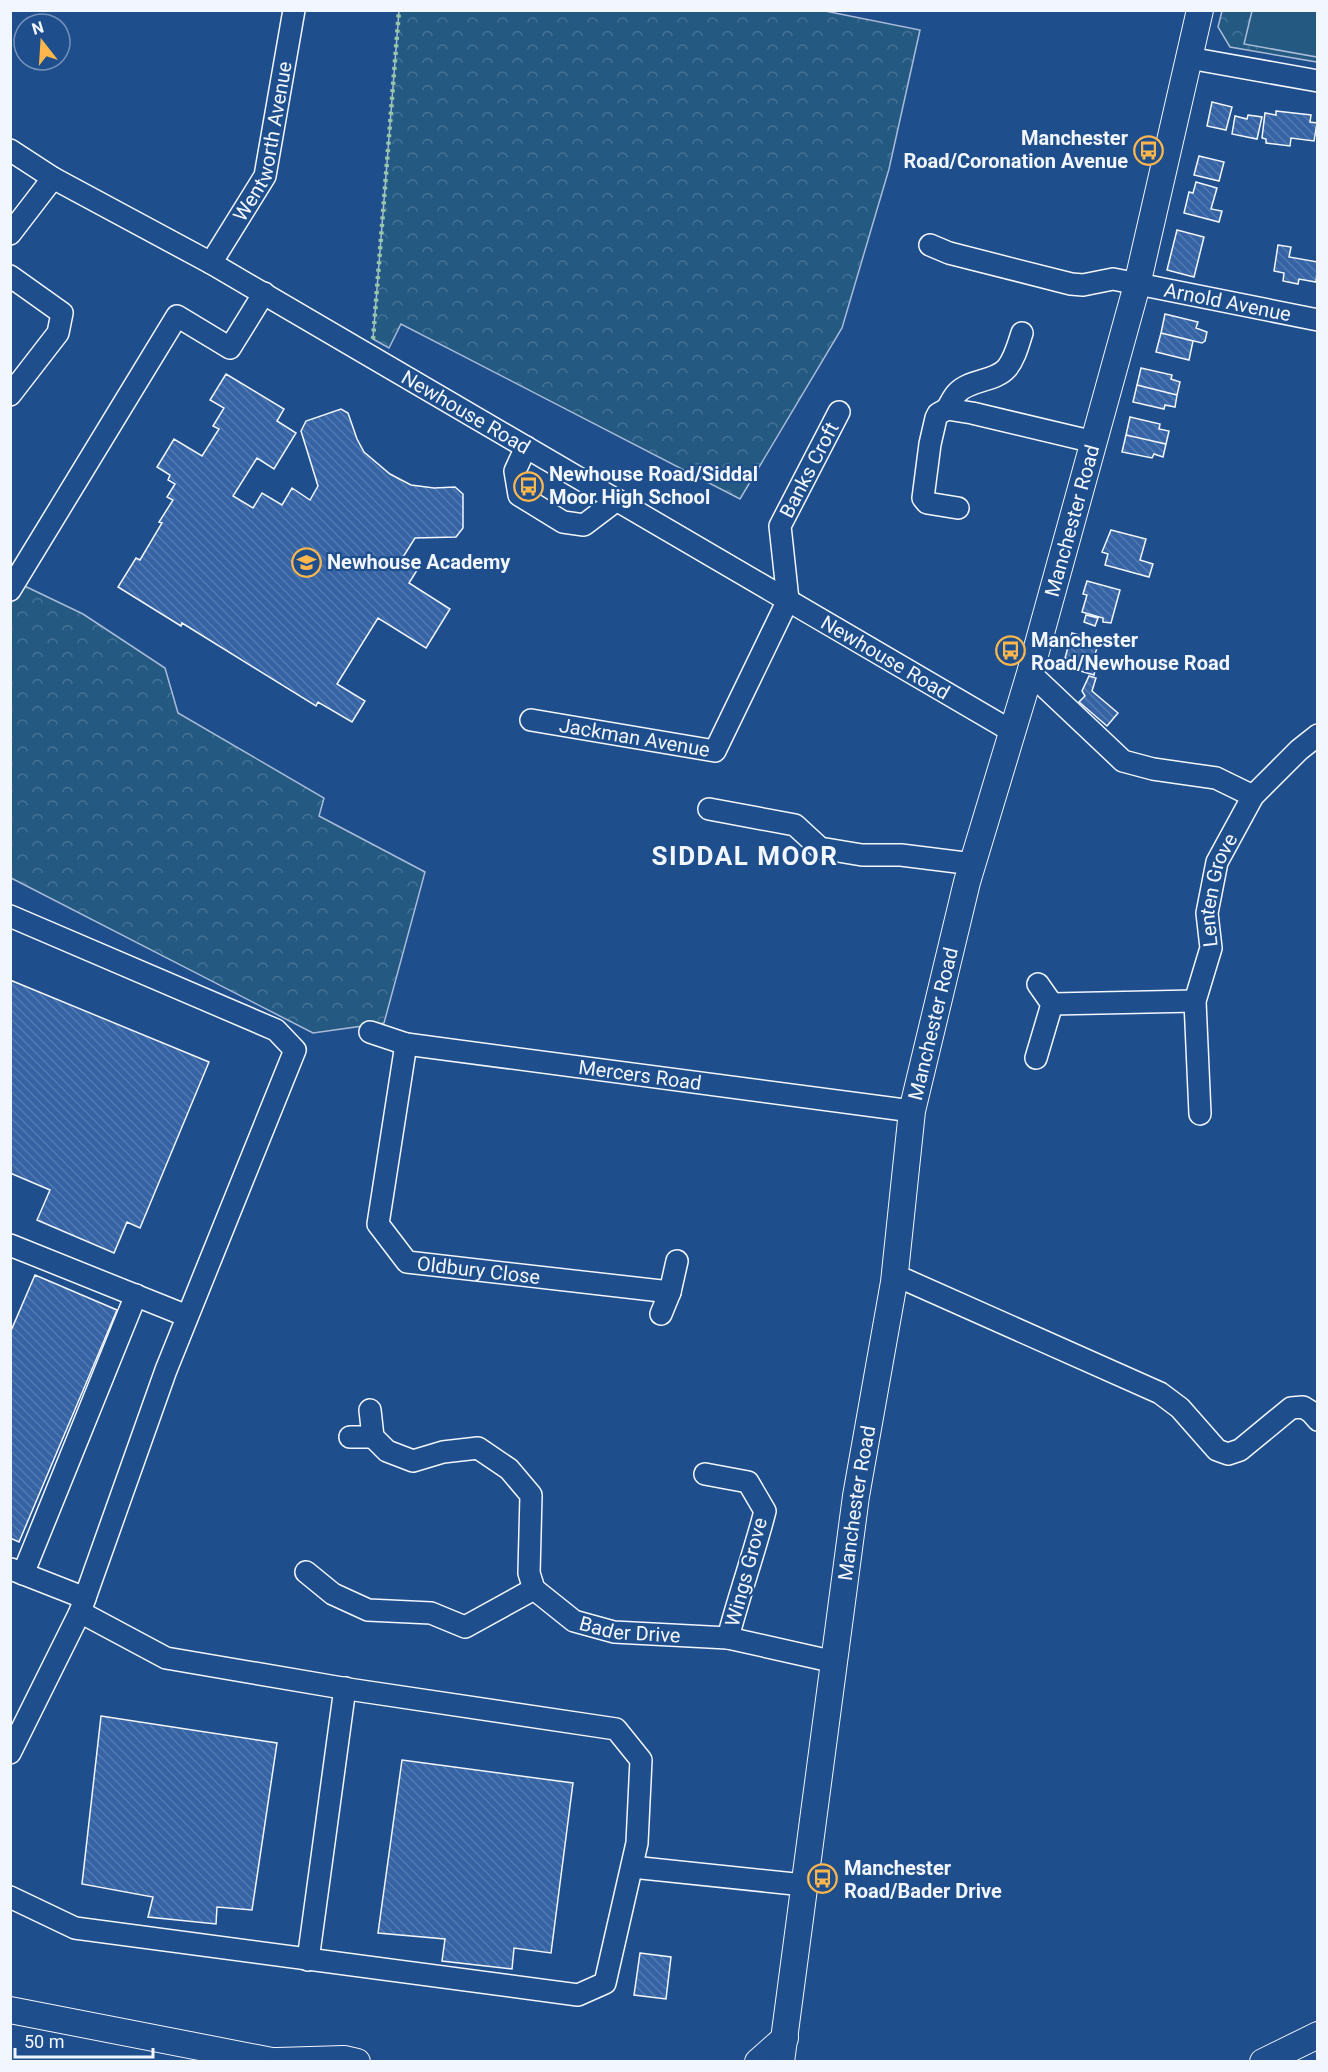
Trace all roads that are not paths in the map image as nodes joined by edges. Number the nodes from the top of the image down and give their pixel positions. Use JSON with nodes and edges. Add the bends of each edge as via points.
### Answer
{"nodes":[{"id":1,"x":294,"y":10,"type":"edge"},
{"id":2,"x":1200,"y":10,"type":"edge"},
{"id":3,"x":1189,"y":58,"type":"junction"},
{"id":4,"x":1317,"y":81,"type":"edge"},
{"id":5,"x":10,"y":150,"type":"edge"},
{"id":6,"x":53,"y":178,"type":"junction"},
{"id":7,"x":10,"y":234,"type":"edge"},
{"id":8,"x":930,"y":245,"type":"dead end"},
{"id":9,"x":211,"y":263,"type":"junction"},
{"id":10,"x":10,"y":276,"type":"edge"},
{"id":11,"x":1137,"y":285,"type":"junction"},
{"id":12,"x":264,"y":293,"type":"junction"},
{"id":13,"x":1317,"y":320,"type":"edge"},
{"id":14,"x":1022,"y":333,"type":"dead end"},
{"id":15,"x":10,"y":395,"type":"edge"},
{"id":16,"x":947,"y":409,"type":"junction"},
{"id":17,"x":839,"y":412,"type":"dead end"},
{"id":18,"x":1094,"y":442,"type":"junction"},
{"id":19,"x":526,"y":447,"type":"junction"},
{"id":20,"x":617,"y":500,"type":"junction"},
{"id":21,"x":958,"y":508,"type":"dead end"},
{"id":22,"x":10,"y":590,"type":"edge"},
{"id":23,"x":788,"y":600,"type":"junction"},
{"id":24,"x":1030,"y":673,"type":"junction"},
{"id":25,"x":531,"y":720,"type":"dead end"},
{"id":26,"x":1013,"y":732,"type":"junction"},
{"id":27,"x":1317,"y":735,"type":"edge"},
{"id":28,"x":1253,"y":796,"type":"junction"},
{"id":29,"x":709,"y":809,"type":"dead end"},
{"id":30,"x":973,"y":864,"type":"junction"},
{"id":31,"x":10,"y":916,"type":"edge"},
{"id":32,"x":1038,"y":984,"type":"dead end"},
{"id":33,"x":1195,"y":1002,"type":"junction"},
{"id":34,"x":1052,"y":1004,"type":"junction"},
{"id":35,"x":370,"y":1032,"type":"dead end"},
{"id":36,"x":406,"y":1044,"type":"junction"},
{"id":37,"x":1036,"y":1058,"type":"dead end"},
{"id":38,"x":912,"y":1111,"type":"junction"},
{"id":39,"x":1200,"y":1114,"type":"dead end"},
{"id":40,"x":10,"y":1245,"type":"edge"},
{"id":41,"x":677,"y":1261,"type":"dead end"},
{"id":42,"x":894,"y":1278,"type":"junction"},
{"id":43,"x":670,"y":1292,"type":"junction"},
{"id":44,"x":136,"y":1295,"type":"junction"},
{"id":45,"x":661,"y":1314,"type":"dead end"},
{"id":46,"x":187,"y":1316,"type":"junction"},
{"id":47,"x":370,"y":1410,"type":"dead end"},
{"id":48,"x":1317,"y":1420,"type":"edge"},
{"id":49,"x":350,"y":1437,"type":"dead end"},
{"id":50,"x":373,"y":1437,"type":"junction"},
{"id":51,"x":705,"y":1474,"type":"dead end"},
{"id":52,"x":17,"y":1571,"type":"edge"},
{"id":53,"x":306,"y":1572,"type":"dead end"},
{"id":54,"x":534,"y":1589,"type":"junction"},
{"id":55,"x":83,"y":1605,"type":"junction"},
{"id":56,"x":728,"y":1638,"type":"junction"},
{"id":57,"x":835,"y":1662,"type":"junction"},
{"id":58,"x":345,"y":1688,"type":"junction"},
{"id":59,"x":10,"y":1753,"type":"edge"},
{"id":60,"x":632,"y":1867,"type":"junction"},
{"id":61,"x":804,"y":1885,"type":"junction"},
{"id":62,"x":10,"y":1897,"type":"edge"},
{"id":63,"x":308,"y":1960,"type":"junction"},
{"id":64,"x":10,"y":2010,"type":"edge"},
{"id":65,"x":1317,"y":2035,"type":"edge"},
{"id":66,"x":783,"y":2050,"type":"edge"},
{"id":67,"x":277,"y":2061,"type":"edge"},
{"id":68,"x":357,"y":2061,"type":"edge"},
{"id":69,"x":758,"y":2061,"type":"edge"},
{"id":70,"x":1263,"y":2061,"type":"edge"},
{"id":71,"x":1292,"y":2061,"type":"edge"}],
"edges":[{"from":1,"to":9,"type":"street","name":"Wentworth Avenue","via":[[265,176]]},
{"from":2,"to":3,"type":"main road","name":"Manchester Road"},
{"from":3,"to":4,"type":"street"},
{"from":3,"to":11,"type":"main road","name":"Manchester Road"},
{"from":5,"to":6,"type":"street","name":"Newhouse Road"},
{"from":6,"to":7,"type":"street"},
{"from":6,"to":9,"type":"street","name":"Newhouse Road"},
{"from":8,"to":11,"type":"street","name":"Arnold Avenue","via":[[1071,284],[1113,279]]},
{"from":9,"to":12,"type":"street","name":"Newhouse Road"},
{"from":10,"to":15,"type":"street","via":[[62,313],[58,333]]},
{"from":11,"to":13,"type":"street","name":"Arnold Avenue"},
{"from":11,"to":18,"type":"main road","name":"Manchester Road"},
{"from":12,"to":19,"type":"street","name":"Newhouse Road"},
{"from":12,"to":22,"type":"street","via":[[230,348],[177,316]]},
{"from":14,"to":16,"type":"street","via":[[1006,369],[964,388]]},
{"from":16,"to":18,"type":"street"},
{"from":16,"to":21,"type":"street","via":[[936,418],[923,498],[927,503]]},
{"from":17,"to":23,"type":"street","name":"Banks Croft","via":[[780,526]]},
{"from":18,"to":24,"type":"main road","name":"Manchester Road"},
{"from":19,"to":20,"type":"street","name":"Newhouse Road"},
{"from":19,"to":20,"type":"street","via":[[515,471],[519,495],[563,522],[584,525]]},
{"from":20,"to":23,"type":"street","name":"Newhouse Road"},
{"from":23,"to":25,"type":"street","name":"Jackman Avenue","via":[[715,752]]},
{"from":23,"to":26,"type":"street","name":"Newhouse Road"},
{"from":24,"to":26,"type":"main road","name":"Manchester Road"},
{"from":24,"to":28,"type":"street","via":[[1123,761],[1153,769],[1188,764]]},
{"from":26,"to":30,"type":"main road","name":"Manchester Road"},
{"from":27,"to":28,"type":"street","name":"Lenten Grove"},
{"from":28,"to":33,"type":"street","name":"Lenten Grove","via":[[1217,862],[1207,913],[1211,948]]},
{"from":29,"to":30,"type":"street","via":[[795,825],[820,848]]},
{"from":30,"to":38,"type":"main road","name":"Manchester Road"},
{"from":31,"to":46,"type":"street","via":[[276,1030],[295,1050]]},
{"from":32,"to":34,"type":"street"},
{"from":33,"to":34,"type":"street"},
{"from":33,"to":39,"type":"street","name":"Lenten Grove"},
{"from":34,"to":37,"type":"street"},
{"from":35,"to":36,"type":"street","name":"Mercers Road"},
{"from":36,"to":38,"type":"street","name":"Mercers Road"},
{"from":36,"to":43,"type":"street","name":"Oldbury Close","via":[[378,1224],[407,1262]]},
{"from":38,"to":42,"type":"main road","name":"Manchester Road"},
{"from":40,"to":44,"type":"street"},
{"from":41,"to":43,"type":"street"},
{"from":42,"to":48,"type":"street","via":[[1160,1393],[1180,1408],[1217,1450],[1228,1454],[1240,1450],[1291,1408],[1303,1407]]},
{"from":42,"to":57,"type":"main road","name":"Manchester Road","via":[[856,1496]]},
{"from":43,"to":45,"type":"street"},
{"from":44,"to":46,"type":"street"},
{"from":44,"to":52,"type":"street"},
{"from":46,"to":55,"type":"street"},
{"from":47,"to":50,"type":"street"},
{"from":49,"to":50,"type":"street"},
{"from":50,"to":54,"type":"street","via":[[387,1451],[413,1461],[478,1448],[509,1469],[531,1495],[529,1573]]},
{"from":51,"to":56,"type":"street","name":"Wings Grove","via":[[748,1482],[765,1511]]},
{"from":52,"to":55,"type":"street"},
{"from":53,"to":54,"type":"street","via":[[333,1594],[368,1610],[431,1613],[465,1627]]},
{"from":54,"to":56,"type":"street","name":"Bader Drive","via":[[574,1621],[614,1632]]},
{"from":55,"to":58,"type":"street","via":[[166,1658]]},
{"from":55,"to":59,"type":"street"},
{"from":56,"to":57,"type":"street","name":"Bader Drive"},
{"from":57,"to":61,"type":"main road","name":"Manchester Road"},
{"from":58,"to":60,"type":"street","via":[[616,1729],[641,1760]]},
{"from":58,"to":63,"type":"street"},
{"from":60,"to":61,"type":"street"},
{"from":60,"to":63,"type":"street","via":[[605,1983],[578,1995]]},
{"from":61,"to":66,"type":"main road","name":"Manchester Road"},
{"from":62,"to":63,"type":"street","via":[[75,1928]]},
{"from":64,"to":67,"type":"main road"},
{"from":65,"to":70,"type":"main road"},
{"from":65,"to":71,"type":"main road"},
{"from":66,"to":69,"type":"main road"},
{"from":67,"to":68,"type":"main road"}]}
